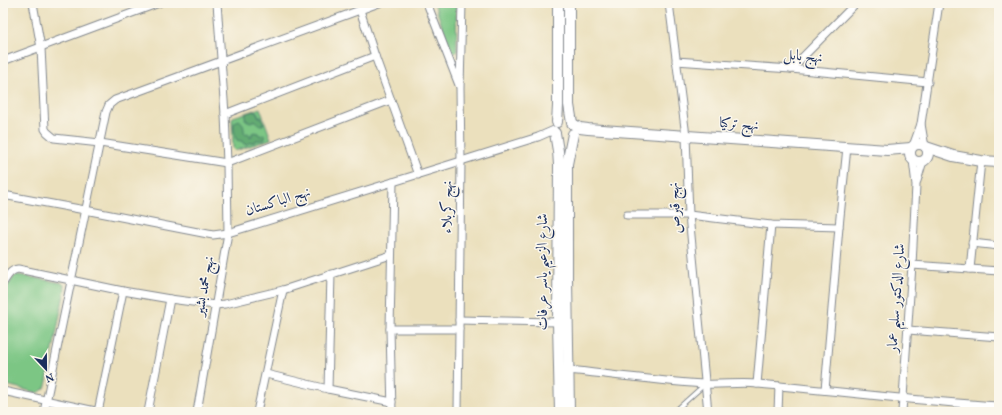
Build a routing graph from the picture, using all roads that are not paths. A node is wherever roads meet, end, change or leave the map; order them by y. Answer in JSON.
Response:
{"nodes":[{"id":1,"x":33,"y":3,"type":"edge"},
{"id":2,"x":159,"y":3,"type":"edge"},
{"id":3,"x":217,"y":3,"type":"edge"},
{"id":4,"x":379,"y":3,"type":"edge"},
{"id":5,"x":428,"y":3,"type":"edge"},
{"id":6,"x":462,"y":3,"type":"edge"},
{"id":7,"x":558,"y":3,"type":"edge"},
{"id":8,"x":569,"y":3,"type":"edge"},
{"id":9,"x":669,"y":3,"type":"edge"},
{"id":10,"x":856,"y":3,"type":"edge"},
{"id":11,"x":939,"y":3,"type":"edge"},
{"id":12,"x":360,"y":10,"type":"junction"},
{"id":13,"x":41,"y":48,"type":"junction"},
{"id":14,"x":375,"y":56,"type":"junction"},
{"id":15,"x":4,"y":60,"type":"edge"},
{"id":16,"x":222,"y":61,"type":"junction"},
{"id":17,"x":676,"y":61,"type":"junction"},
{"id":18,"x":791,"y":69,"type":"junction"},
{"id":19,"x":928,"y":82,"type":"junction"},
{"id":20,"x":460,"y":88,"type":"junction"},
{"id":21,"x":391,"y":100,"type":"junction"},
{"id":22,"x":225,"y":114,"type":"junction"},
{"id":23,"x":921,"y":124,"type":"junction"},
{"id":24,"x":555,"y":128,"type":"junction"},
{"id":25,"x":573,"y":128,"type":"junction"},
{"id":26,"x":686,"y":136,"type":"junction"},
{"id":27,"x":100,"y":143,"type":"junction"},
{"id":28,"x":847,"y":147,"type":"junction"},
{"id":29,"x":926,"y":147,"type":"junction"},
{"id":30,"x":916,"y":155,"type":"junction"},
{"id":31,"x":953,"y":156,"type":"junction"},
{"id":32,"x":461,"y":161,"type":"junction"},
{"id":33,"x":981,"y":161,"type":"junction"},
{"id":34,"x":999,"y":162,"type":"edge"},
{"id":35,"x":227,"y":163,"type":"junction"},
{"id":36,"x":418,"y":175,"type":"junction"},
{"id":37,"x":393,"y":182,"type":"junction"},
{"id":38,"x":3,"y":195,"type":"edge"},
{"id":39,"x":85,"y":210,"type":"junction"},
{"id":40,"x":627,"y":215,"type":"dead end"},
{"id":41,"x":689,"y":215,"type":"junction"},
{"id":42,"x":771,"y":225,"type":"junction"},
{"id":43,"x":839,"y":227,"type":"junction"},
{"id":44,"x":228,"y":233,"type":"junction"},
{"id":45,"x":972,"y":243,"type":"junction"},
{"id":46,"x":999,"y":246,"type":"edge"},
{"id":47,"x":391,"y":256,"type":"junction"},
{"id":48,"x":912,"y":266,"type":"junction"},
{"id":49,"x":970,"y":269,"type":"junction"},
{"id":50,"x":999,"y":271,"type":"edge"},
{"id":51,"x":331,"y":274,"type":"junction"},
{"id":52,"x":72,"y":280,"type":"junction"},
{"id":53,"x":3,"y":283,"type":"edge"},
{"id":54,"x":283,"y":290,"type":"junction"},
{"id":55,"x":123,"y":291,"type":"junction"},
{"id":56,"x":170,"y":299,"type":"junction"},
{"id":57,"x":215,"y":305,"type":"junction"},
{"id":58,"x":459,"y":320,"type":"junction"},
{"id":59,"x":558,"y":322,"type":"junction"},
{"id":60,"x":390,"y":329,"type":"junction"},
{"id":61,"x":459,"y":330,"type":"junction"},
{"id":62,"x":908,"y":330,"type":"junction"},
{"id":63,"x":999,"y":337,"type":"edge"},
{"id":64,"x":569,"y":370,"type":"junction"},
{"id":65,"x":266,"y":374,"type":"junction"},
{"id":66,"x":705,"y":384,"type":"junction"},
{"id":67,"x":757,"y":384,"type":"junction"},
{"id":68,"x":779,"y":386,"type":"junction"},
{"id":69,"x":328,"y":389,"type":"junction"},
{"id":70,"x":825,"y":390,"type":"junction"},
{"id":71,"x":3,"y":391,"type":"edge"},
{"id":72,"x":903,"y":399,"type":"junction"},
{"id":73,"x":47,"y":401,"type":"junction"},
{"id":74,"x":392,"y":402,"type":"junction"},
{"id":75,"x":999,"y":406,"type":"edge"},
{"id":76,"x":972,"y":408,"type":"edge"},
{"id":77,"x":44,"y":412,"type":"edge"},
{"id":78,"x":99,"y":412,"type":"edge"},
{"id":79,"x":148,"y":412,"type":"edge"},
{"id":80,"x":197,"y":412,"type":"edge"},
{"id":81,"x":257,"y":412,"type":"edge"},
{"id":82,"x":392,"y":412,"type":"edge"},
{"id":83,"x":458,"y":412,"type":"edge"},
{"id":84,"x":560,"y":412,"type":"edge"},
{"id":85,"x":569,"y":412,"type":"edge"},
{"id":86,"x":674,"y":412,"type":"edge"},
{"id":87,"x":708,"y":412,"type":"edge"},
{"id":88,"x":778,"y":412,"type":"edge"},
{"id":89,"x":902,"y":412,"type":"edge"}],
"edges":[{"from":1,"to":13,"type":"street"},
{"from":2,"to":13,"type":"street"},
{"from":3,"to":16,"type":"street","name":"نهج محمد بشير"},
{"from":4,"to":12,"type":"street"},
{"from":5,"to":20,"type":"street"},
{"from":6,"to":20,"type":"street","name":"نهج كربلاء"},
{"from":7,"to":24,"type":"main road","name":"شارع الزعيم ياسر عرفات"},
{"from":8,"to":25,"type":"main road","name":"شارع الزعيم ياسر عرفات"},
{"from":9,"to":17,"type":"street","name":"نهج قبرص"},
{"from":10,"to":18,"type":"street"},
{"from":11,"to":19,"type":"street"},
{"from":12,"to":14,"type":"street"},
{"from":12,"to":16,"type":"street"},
{"from":13,"to":15,"type":"street"},
{"from":13,"to":27,"type":"street"},
{"from":14,"to":21,"type":"street"},
{"from":14,"to":22,"type":"street"},
{"from":16,"to":22,"type":"street","name":"نهج محمد بشير"},
{"from":16,"to":27,"type":"street"},
{"from":17,"to":18,"type":"street","name":"نهج بابل"},
{"from":17,"to":26,"type":"street","name":"نهج قبرص"},
{"from":18,"to":19,"type":"street","name":"نهج بابل"},
{"from":19,"to":23,"type":"street"},
{"from":20,"to":32,"type":"street","name":"نهج كربلاء"},
{"from":21,"to":35,"type":"street"},
{"from":21,"to":36,"type":"street"},
{"from":22,"to":35,"type":"street","name":"نهج محمد بشير"},
{"from":23,"to":29,"type":"street"},
{"from":23,"to":30,"type":"street"},
{"from":24,"to":25,"type":"main road"},
{"from":24,"to":25,"type":"main road"},
{"from":24,"to":32,"type":"street","name":"نهج الباكستان"},
{"from":24,"to":59,"type":"main road","name":"شارع الزعيم ياسر عرفات"},
{"from":25,"to":26,"type":"main road","name":"نهج تركيا"},
{"from":25,"to":64,"type":"main road","name":"شارع الزعيم ياسر عرفات"},
{"from":26,"to":28,"type":"main road","name":"نهج تركيا"},
{"from":26,"to":41,"type":"street","name":"نهج قبرص"},
{"from":27,"to":35,"type":"street"},
{"from":27,"to":39,"type":"street"},
{"from":28,"to":30,"type":"main road","name":"نهج تركيا"},
{"from":28,"to":43,"type":"street"},
{"from":29,"to":30,"type":"main road"},
{"from":29,"to":31,"type":"main road"},
{"from":30,"to":31,"type":"main road"},
{"from":30,"to":48,"type":"street","name":"شارع الدكتور سليم عمار"},
{"from":31,"to":33,"type":"main road"},
{"from":32,"to":36,"type":"street","name":"نهج الباكستان"},
{"from":32,"to":58,"type":"street","name":"نهج كربلاء"},
{"from":33,"to":34,"type":"main road"},
{"from":33,"to":45,"type":"street"},
{"from":35,"to":44,"type":"street","name":"نهج محمد بشير"},
{"from":36,"to":37,"type":"street","name":"نهج الباكستان"},
{"from":37,"to":44,"type":"street","name":"نهج الباكستان"},
{"from":37,"to":47,"type":"street"},
{"from":38,"to":39,"type":"street","name":"نهج الباكستان"},
{"from":39,"to":44,"type":"street","name":"نهج الباكستان"},
{"from":39,"to":52,"type":"street"},
{"from":40,"to":41,"type":"street"},
{"from":41,"to":42,"type":"street"},
{"from":41,"to":66,"type":"street","name":"نهج قبرص"},
{"from":42,"to":43,"type":"street"},
{"from":42,"to":67,"type":"street"},
{"from":43,"to":70,"type":"street"},
{"from":44,"to":57,"type":"street","name":"نهج محمد بشير"},
{"from":45,"to":46,"type":"street"},
{"from":45,"to":49,"type":"street"},
{"from":47,"to":51,"type":"street"},
{"from":47,"to":60,"type":"street"},
{"from":48,"to":49,"type":"street"},
{"from":48,"to":62,"type":"street","name":"شارع الدكتور سليم عمار"},
{"from":49,"to":50,"type":"street"},
{"from":51,"to":54,"type":"street"},
{"from":51,"to":69,"type":"street"},
{"from":52,"to":53,"type":"street"},
{"from":52,"to":55,"type":"street"},
{"from":52,"to":73,"type":"street"},
{"from":54,"to":57,"type":"street"},
{"from":54,"to":65,"type":"street"},
{"from":55,"to":56,"type":"street"},
{"from":55,"to":78,"type":"street"},
{"from":56,"to":57,"type":"street"},
{"from":56,"to":79,"type":"street"},
{"from":57,"to":80,"type":"street","name":"نهج محمد بشير"},
{"from":58,"to":59,"type":"street"},
{"from":58,"to":61,"type":"street","name":"نهج كربلاء"},
{"from":59,"to":84,"type":"main road","name":"شارع الزعيم ياسر عرفات"},
{"from":60,"to":61,"type":"street"},
{"from":60,"to":74,"type":"street"},
{"from":61,"to":83,"type":"street","name":"نهج كربلاء"},
{"from":62,"to":63,"type":"street"},
{"from":62,"to":72,"type":"street","name":"شارع الدكتور سليم عمار"},
{"from":64,"to":66,"type":"street"},
{"from":64,"to":85,"type":"main road","name":"شارع الزعيم ياسر عرفات"},
{"from":65,"to":69,"type":"street"},
{"from":65,"to":81,"type":"street"},
{"from":66,"to":67,"type":"street"},
{"from":66,"to":86,"type":"lane"},
{"from":66,"to":87,"type":"street","name":"نهج قبرص"},
{"from":67,"to":68,"type":"street"},
{"from":68,"to":70,"type":"street"},
{"from":68,"to":88,"type":"street"},
{"from":69,"to":74,"type":"street"},
{"from":70,"to":72,"type":"street"},
{"from":71,"to":73,"type":"street"},
{"from":72,"to":76,"type":"street"},
{"from":72,"to":89,"type":"street","name":"شارع الدكتور سليم عمار"},
{"from":73,"to":77,"type":"street"},
{"from":73,"to":78,"type":"street"},
{"from":74,"to":82,"type":"street"},
{"from":75,"to":76,"type":"street"}]}
